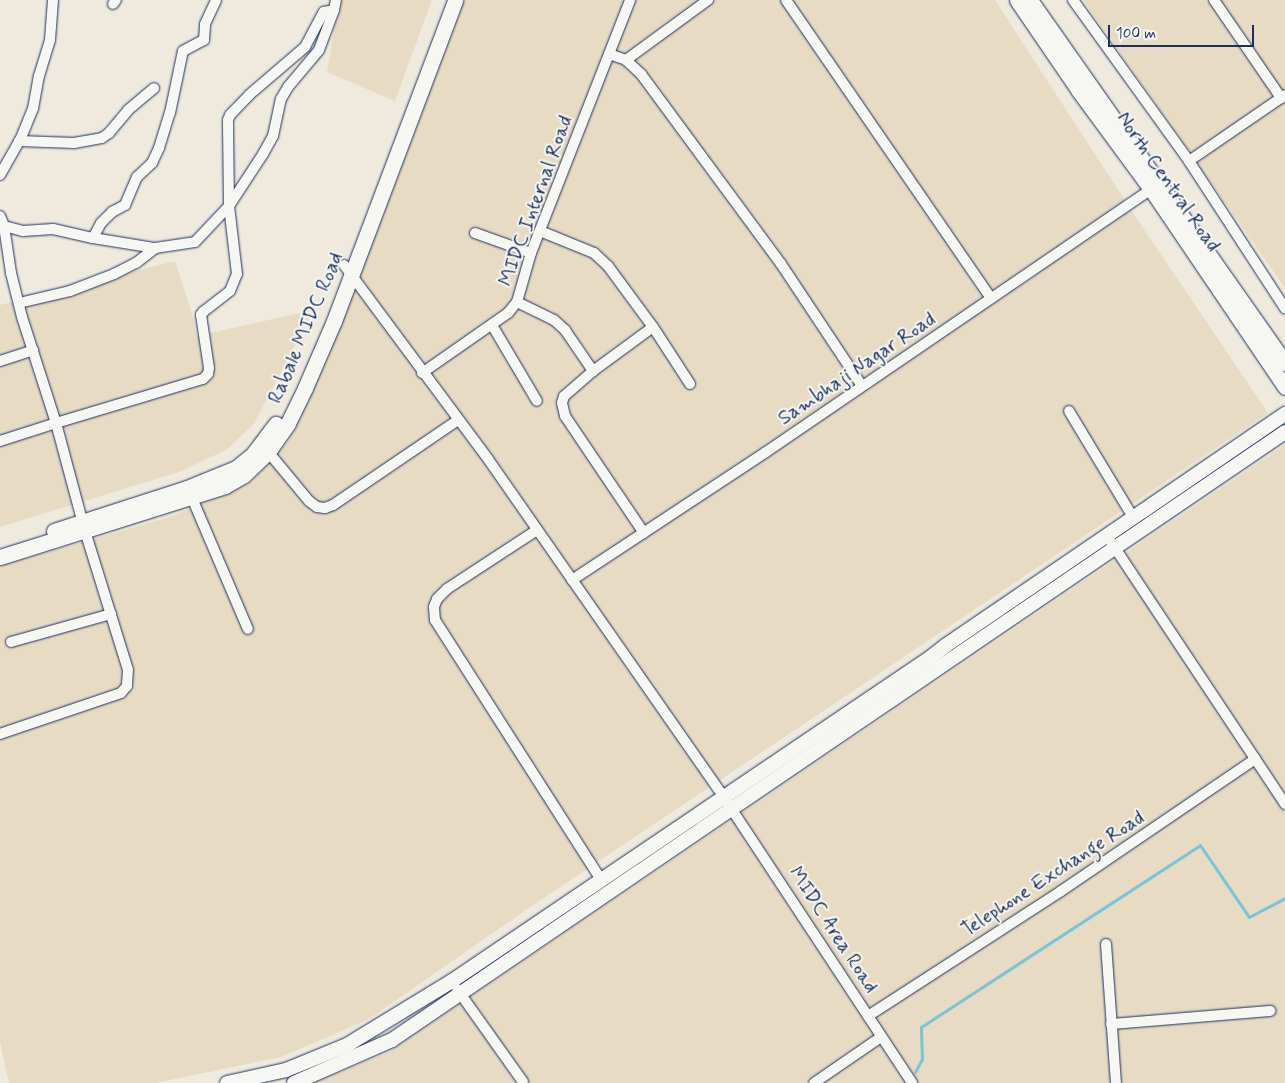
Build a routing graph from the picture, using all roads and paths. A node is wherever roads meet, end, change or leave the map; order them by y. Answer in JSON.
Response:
{"nodes":[{"id":1,"x":53,"y":0,"type":"edge"},
{"id":2,"x":216,"y":0,"type":"edge"},
{"id":3,"x":446,"y":0,"type":"edge"},
{"id":4,"x":455,"y":0,"type":"edge"},
{"id":5,"x":630,"y":0,"type":"edge"},
{"id":6,"x":708,"y":0,"type":"edge"},
{"id":7,"x":786,"y":0,"type":"edge"},
{"id":8,"x":1017,"y":0,"type":"edge"},
{"id":9,"x":1030,"y":0,"type":"edge"},
{"id":10,"x":1073,"y":0,"type":"edge"},
{"id":11,"x":1214,"y":0,"type":"edge"},
{"id":12,"x":335,"y":5,"type":"edge"},
{"id":13,"x":609,"y":54,"type":"junction"},
{"id":14,"x":626,"y":60,"type":"junction"},
{"id":15,"x":425,"y":69,"type":"junction"},
{"id":16,"x":154,"y":88,"type":"dead end"},
{"id":17,"x":1283,"y":97,"type":"edge"},
{"id":18,"x":19,"y":141,"type":"junction"},
{"id":19,"x":1188,"y":161,"type":"junction"},
{"id":20,"x":0,"y":175,"type":"edge"},
{"id":21,"x":1155,"y":186,"type":"junction"},
{"id":22,"x":229,"y":206,"type":"junction"},
{"id":23,"x":2,"y":221,"type":"edge"},
{"id":24,"x":540,"y":231,"type":"junction"},
{"id":25,"x":475,"y":233,"type":"dead end"},
{"id":26,"x":93,"y":238,"type":"junction"},
{"id":27,"x":155,"y":248,"type":"junction"},
{"id":28,"x":531,"y":253,"type":"junction"},
{"id":29,"x":347,"y":270,"type":"junction"},
{"id":30,"x":991,"y":298,"type":"junction"},
{"id":31,"x":517,"y":302,"type":"junction"},
{"id":32,"x":19,"y":303,"type":"junction"},
{"id":33,"x":1285,"y":308,"type":"edge"},
{"id":34,"x":492,"y":325,"type":"junction"},
{"id":35,"x":653,"y":327,"type":"junction"},
{"id":36,"x":33,"y":350,"type":"junction"},
{"id":37,"x":0,"y":361,"type":"edge"},
{"id":38,"x":1285,"y":363,"type":"edge"},
{"id":39,"x":593,"y":371,"type":"junction"},
{"id":40,"x":422,"y":372,"type":"junction"},
{"id":41,"x":690,"y":384,"type":"dead end"},
{"id":42,"x":862,"y":386,"type":"junction"},
{"id":43,"x":1285,"y":388,"type":"edge"},
{"id":44,"x":537,"y":401,"type":"dead end"},
{"id":45,"x":1069,"y":411,"type":"dead end"},
{"id":46,"x":1285,"y":414,"type":"edge"},
{"id":47,"x":458,"y":420,"type":"junction"},
{"id":48,"x":56,"y":423,"type":"junction"},
{"id":49,"x":1285,"y":432,"type":"edge"},
{"id":50,"x":0,"y":441,"type":"edge"},
{"id":51,"x":264,"y":448,"type":"junction"},
{"id":52,"x":190,"y":492,"type":"junction"},
{"id":53,"x":1133,"y":517,"type":"junction"},
{"id":54,"x":83,"y":526,"type":"junction"},
{"id":55,"x":537,"y":530,"type":"junction"},
{"id":56,"x":644,"y":533,"type":"junction"},
{"id":57,"x":1107,"y":535,"type":"junction"},
{"id":58,"x":0,"y":547,"type":"edge"},
{"id":59,"x":1115,"y":547,"type":"junction"},
{"id":60,"x":0,"y":557,"type":"edge"},
{"id":61,"x":572,"y":580,"type":"junction"},
{"id":62,"x":111,"y":614,"type":"junction"},
{"id":63,"x":248,"y":629,"type":"dead end"},
{"id":64,"x":11,"y":642,"type":"dead end"},
{"id":65,"x":864,"y":701,"type":"junction"},
{"id":66,"x":872,"y":714,"type":"junction"},
{"id":67,"x":834,"y":722,"type":"junction"},
{"id":68,"x":0,"y":734,"type":"edge"},
{"id":69,"x":842,"y":734,"type":"junction"},
{"id":70,"x":788,"y":752,"type":"junction"},
{"id":71,"x":1256,"y":759,"type":"junction"},
{"id":72,"x":796,"y":765,"type":"junction"},
{"id":73,"x":723,"y":796,"type":"junction"},
{"id":74,"x":1285,"y":804,"type":"edge"},
{"id":75,"x":732,"y":809,"type":"junction"},
{"id":76,"x":601,"y":880,"type":"junction"},
{"id":77,"x":1106,"y":944,"type":"dead end"},
{"id":78,"x":452,"y":981,"type":"junction"},
{"id":79,"x":461,"y":994,"type":"junction"},
{"id":80,"x":1270,"y":1011,"type":"dead end"},
{"id":81,"x":868,"y":1016,"type":"junction"},
{"id":82,"x":1111,"y":1024,"type":"junction"},
{"id":83,"x":881,"y":1036,"type":"junction"},
{"id":84,"x":347,"y":1044,"type":"junction"},
{"id":85,"x":353,"y":1058,"type":"junction"},
{"id":86,"x":523,"y":1082,"type":"edge"},
{"id":87,"x":228,"y":1083,"type":"edge"},
{"id":88,"x":294,"y":1083,"type":"edge"},
{"id":89,"x":814,"y":1083,"type":"edge"},
{"id":90,"x":912,"y":1083,"type":"edge"},
{"id":91,"x":1116,"y":1083,"type":"edge"}],
"edges":[{"from":1,"to":18,"type":"street"},
{"from":2,"to":26,"type":"street"},
{"from":3,"to":15,"type":"main road","name":"Rabale MIDC Road"},
{"from":4,"to":15,"type":"main road","name":"Rabale MIDC Road"},
{"from":5,"to":13,"type":"street","name":"MIDC Internal Road"},
{"from":6,"to":14,"type":"street"},
{"from":7,"to":30,"type":"street"},
{"from":8,"to":21,"type":"main road","name":"North Central Road"},
{"from":9,"to":21,"type":"main road","name":"North Central Road"},
{"from":10,"to":19,"type":"street"},
{"from":11,"to":17,"type":"street"},
{"from":12,"to":22,"type":"street"},
{"from":12,"to":22,"type":"street"},
{"from":13,"to":14,"type":"street"},
{"from":13,"to":24,"type":"street","name":"MIDC Internal Road"},
{"from":14,"to":42,"type":"street"},
{"from":15,"to":29,"type":"main road","name":"Rabale MIDC Road"},
{"from":16,"to":18,"type":"street"},
{"from":17,"to":19,"type":"street"},
{"from":18,"to":20,"type":"street"},
{"from":19,"to":33,"type":"street"},
{"from":21,"to":30,"type":"street","name":"Sambhaji Nagar Road"},
{"from":21,"to":38,"type":"main road","name":"North Central Road"},
{"from":21,"to":43,"type":"main road","name":"North Central Road"},
{"from":22,"to":27,"type":"street"},
{"from":22,"to":48,"type":"street"},
{"from":23,"to":26,"type":"street"},
{"from":23,"to":32,"type":"street"},
{"from":24,"to":28,"type":"street","name":"MIDC Internal Road"},
{"from":24,"to":35,"type":"street"},
{"from":25,"to":28,"type":"street"},
{"from":26,"to":27,"type":"street"},
{"from":27,"to":32,"type":"street"},
{"from":28,"to":31,"type":"street","name":"MIDC Internal Road"},
{"from":29,"to":40,"type":"street","name":"MIDC Area Road"},
{"from":29,"to":51,"type":"main road","name":"Rabale MIDC Road"},
{"from":30,"to":42,"type":"street","name":"Sambhaji Nagar Road"},
{"from":31,"to":34,"type":"street","name":"MIDC Internal Road"},
{"from":31,"to":39,"type":"street"},
{"from":32,"to":36,"type":"street"},
{"from":34,"to":40,"type":"street","name":"MIDC Internal Road"},
{"from":34,"to":44,"type":"street"},
{"from":35,"to":39,"type":"street"},
{"from":35,"to":41,"type":"street"},
{"from":36,"to":37,"type":"street"},
{"from":36,"to":48,"type":"street"},
{"from":39,"to":56,"type":"street"},
{"from":40,"to":47,"type":"street","name":"MIDC Area Road"},
{"from":42,"to":56,"type":"street","name":"Sambhaji Nagar Road"},
{"from":45,"to":53,"type":"street"},
{"from":46,"to":53,"type":"street"},
{"from":47,"to":51,"type":"street"},
{"from":47,"to":55,"type":"street","name":"MIDC Area Road"},
{"from":48,"to":50,"type":"street"},
{"from":48,"to":54,"type":"street"},
{"from":49,"to":59,"type":"street"},
{"from":51,"to":52,"type":"main road","name":"Rabale MIDC Road"},
{"from":52,"to":54,"type":"main road","name":"Rabale MIDC Road"},
{"from":52,"to":63,"type":"street"},
{"from":53,"to":57,"type":"street"},
{"from":54,"to":58,"type":"main road","name":"Rabale MIDC Road"},
{"from":54,"to":60,"type":"main road","name":"Rabale MIDC Road"},
{"from":54,"to":62,"type":"street"},
{"from":55,"to":61,"type":"street","name":"MIDC Area Road"},
{"from":55,"to":76,"type":"street"},
{"from":56,"to":61,"type":"street","name":"Sambhaji Nagar Road"},
{"from":57,"to":59,"type":"street"},
{"from":57,"to":65,"type":"street"},
{"from":59,"to":66,"type":"street"},
{"from":59,"to":71,"type":"street"},
{"from":61,"to":73,"type":"street","name":"MIDC Area Road"},
{"from":62,"to":64,"type":"street"},
{"from":62,"to":68,"type":"street"},
{"from":65,"to":66,"type":"street"},
{"from":65,"to":67,"type":"street"},
{"from":66,"to":69,"type":"street"},
{"from":67,"to":69,"type":"street"},
{"from":67,"to":70,"type":"street"},
{"from":69,"to":72,"type":"street"},
{"from":70,"to":72,"type":"street"},
{"from":70,"to":73,"type":"street"},
{"from":71,"to":74,"type":"street"},
{"from":71,"to":81,"type":"street","name":"Telephone Exchange Road"},
{"from":72,"to":75,"type":"street"},
{"from":73,"to":75,"type":"street","name":"MIDC Area Road"},
{"from":73,"to":76,"type":"street"},
{"from":75,"to":79,"type":"street"},
{"from":75,"to":81,"type":"street","name":"MIDC Area Road"},
{"from":76,"to":78,"type":"street"},
{"from":77,"to":82,"type":"street"},
{"from":78,"to":79,"type":"street"},
{"from":78,"to":84,"type":"street"},
{"from":79,"to":85,"type":"street"},
{"from":79,"to":86,"type":"street"},
{"from":80,"to":82,"type":"street"},
{"from":81,"to":83,"type":"street","name":"MIDC Area Road"},
{"from":82,"to":91,"type":"street"},
{"from":83,"to":89,"type":"street"},
{"from":83,"to":90,"type":"street","name":"MIDC Area Road"},
{"from":84,"to":85,"type":"street"},
{"from":84,"to":87,"type":"street"},
{"from":85,"to":88,"type":"street"}]}
